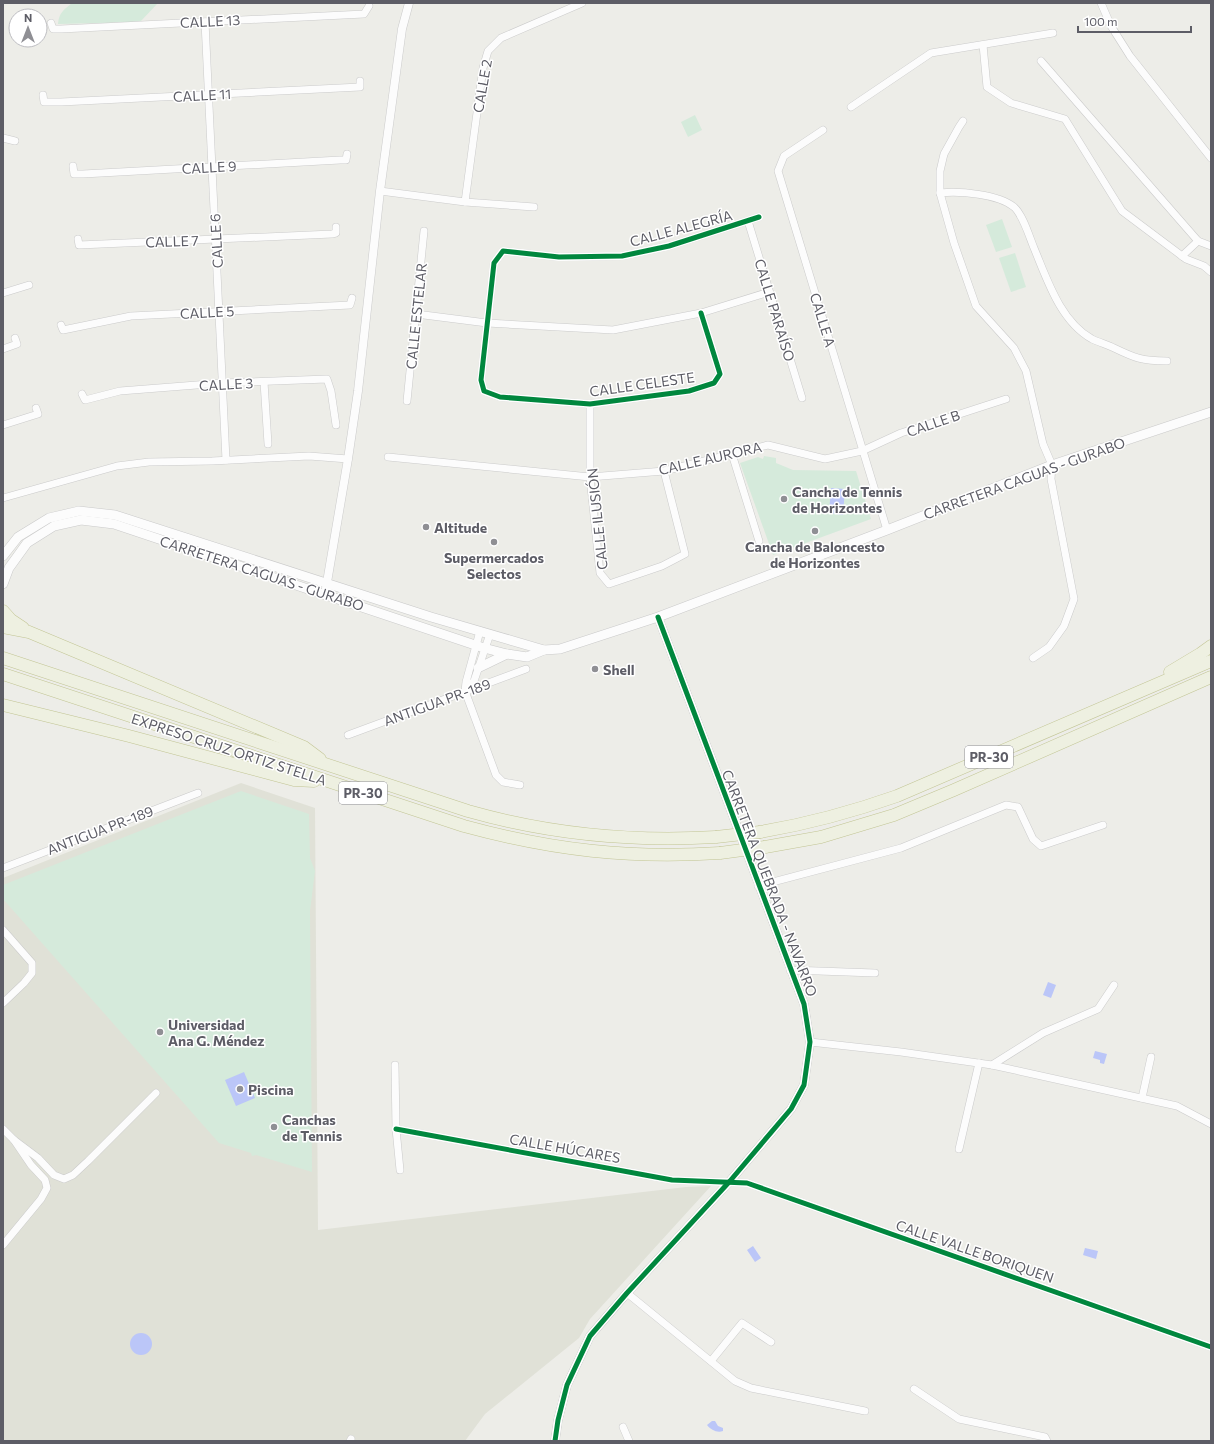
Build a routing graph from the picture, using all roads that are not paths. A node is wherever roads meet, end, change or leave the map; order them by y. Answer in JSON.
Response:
{"nodes":[{"id":1,"x":409,"y":3,"type":"edge"},
{"id":2,"x":582,"y":3,"type":"edge"},
{"id":3,"x":1101,"y":3,"type":"edge"},
{"id":4,"x":369,"y":6,"type":"dead end"},
{"id":5,"x":205,"y":22,"type":"junction"},
{"id":6,"x":51,"y":23,"type":"dead end"},
{"id":7,"x":1053,"y":33,"type":"dead end"},
{"id":8,"x":983,"y":45,"type":"junction"},
{"id":9,"x":1041,"y":61,"type":"dead end"},
{"id":10,"x":360,"y":81,"type":"dead end"},
{"id":11,"x":209,"y":94,"type":"junction"},
{"id":12,"x":43,"y":95,"type":"dead end"},
{"id":13,"x":851,"y":107,"type":"dead end"},
{"id":14,"x":963,"y":121,"type":"dead end"},
{"id":15,"x":823,"y":130,"type":"dead end"},
{"id":16,"x":3,"y":138,"type":"edge"},
{"id":17,"x":15,"y":141,"type":"dead end"},
{"id":18,"x":347,"y":154,"type":"dead end"},
{"id":19,"x":1211,"y":158,"type":"edge"},
{"id":20,"x":73,"y":166,"type":"dead end"},
{"id":21,"x":212,"y":166,"type":"junction"},
{"id":22,"x":380,"y":191,"type":"junction"},
{"id":23,"x":940,"y":193,"type":"junction"},
{"id":24,"x":466,"y":202,"type":"junction"},
{"id":25,"x":534,"y":207,"type":"dead end"},
{"id":26,"x":759,"y":217,"type":"dead end"},
{"id":27,"x":748,"y":221,"type":"junction"},
{"id":28,"x":336,"y":227,"type":"dead end"},
{"id":29,"x":424,"y":231,"type":"dead end"},
{"id":30,"x":78,"y":239,"type":"dead end"},
{"id":31,"x":216,"y":239,"type":"junction"},
{"id":32,"x":1198,"y":241,"type":"junction"},
{"id":33,"x":1211,"y":246,"type":"edge"},
{"id":34,"x":1182,"y":256,"type":"junction"},
{"id":35,"x":1211,"y":272,"type":"edge"},
{"id":36,"x":29,"y":285,"type":"dead end"},
{"id":37,"x":769,"y":292,"type":"junction"},
{"id":38,"x":3,"y":293,"type":"edge"},
{"id":39,"x":352,"y":298,"type":"dead end"},
{"id":40,"x":219,"y":312,"type":"junction"},
{"id":41,"x":701,"y":313,"type":"junction"},
{"id":42,"x":416,"y":314,"type":"junction"},
{"id":43,"x":487,"y":323,"type":"junction"},
{"id":44,"x":61,"y":326,"type":"dead end"},
{"id":45,"x":15,"y":338,"type":"dead end"},
{"id":46,"x":3,"y":350,"type":"edge"},
{"id":47,"x":1167,"y":361,"type":"dead end"},
{"id":48,"x":264,"y":382,"type":"junction"},
{"id":49,"x":482,"y":382,"type":"joint"},
{"id":50,"x":222,"y":384,"type":"junction"},
{"id":51,"x":82,"y":394,"type":"dead end"},
{"id":52,"x":802,"y":398,"type":"dead end"},
{"id":53,"x":1006,"y":398,"type":"dead end"},
{"id":54,"x":407,"y":401,"type":"dead end"},
{"id":55,"x":590,"y":404,"type":"junction"},
{"id":56,"x":36,"y":408,"type":"dead end"},
{"id":57,"x":1211,"y":412,"type":"edge"},
{"id":58,"x":3,"y":425,"type":"edge"},
{"id":59,"x":336,"y":425,"type":"dead end"},
{"id":60,"x":268,"y":444,"type":"dead end"},
{"id":61,"x":862,"y":451,"type":"junction"},
{"id":62,"x":732,"y":454,"type":"junction"},
{"id":63,"x":388,"y":457,"type":"dead end"},
{"id":64,"x":348,"y":459,"type":"junction"},
{"id":65,"x":226,"y":460,"type":"junction"},
{"id":66,"x":1052,"y":465,"type":"junction"},
{"id":67,"x":664,"y":471,"type":"junction"},
{"id":68,"x":590,"y":477,"type":"junction"},
{"id":69,"x":3,"y":498,"type":"edge"},
{"id":70,"x":887,"y":530,"type":"junction"},
{"id":71,"x":760,"y":541,"type":"dead end"},
{"id":72,"x":3,"y":556,"type":"edge"},
{"id":73,"x":327,"y":582,"type":"junction"},
{"id":74,"x":3,"y":584,"type":"edge"},
{"id":75,"x":325,"y":594,"type":"junction"},
{"id":76,"x":3,"y":611,"type":"edge"},
{"id":77,"x":658,"y":617,"type":"junction"},
{"id":78,"x":3,"y":627,"type":"edge"},
{"id":79,"x":480,"y":631,"type":"junction"},
{"id":80,"x":29,"y":632,"type":"junction"},
{"id":81,"x":490,"y":634,"type":"junction"},
{"id":82,"x":480,"y":646,"type":"junction"},
{"id":83,"x":1211,"y":646,"type":"edge"},
{"id":84,"x":544,"y":650,"type":"junction"},
{"id":85,"x":507,"y":654,"type":"junction"},
{"id":86,"x":3,"y":658,"type":"edge"},
{"id":87,"x":1033,"y":658,"type":"dead end"},
{"id":88,"x":1211,"y":661,"type":"edge"},
{"id":89,"x":478,"y":668,"type":"junction"},
{"id":90,"x":526,"y":669,"type":"dead end"},
{"id":91,"x":3,"y":674,"type":"edge"},
{"id":92,"x":1211,"y":677,"type":"edge"},
{"id":93,"x":465,"y":691,"type":"junction"},
{"id":94,"x":3,"y":705,"type":"edge"},
{"id":95,"x":1110,"y":706,"type":"junction"},
{"id":96,"x":348,"y":735,"type":"dead end"},
{"id":97,"x":328,"y":764,"type":"junction"},
{"id":98,"x":326,"y":781,"type":"junction"},
{"id":99,"x":520,"y":785,"type":"dead end"},
{"id":100,"x":198,"y":792,"type":"dead end"},
{"id":101,"x":1103,"y":825,"type":"dead end"},
{"id":102,"x":3,"y":868,"type":"edge"},
{"id":103,"x":758,"y":886,"type":"junction"},
{"id":104,"x":3,"y":930,"type":"edge"},
{"id":105,"x":790,"y":970,"type":"junction"},
{"id":106,"x":875,"y":973,"type":"dead end"},
{"id":107,"x":1114,"y":985,"type":"dead end"},
{"id":108,"x":3,"y":1003,"type":"edge"},
{"id":109,"x":810,"y":1042,"type":"junction"},
{"id":110,"x":1151,"y":1057,"type":"dead end"},
{"id":111,"x":979,"y":1063,"type":"junction"},
{"id":112,"x":395,"y":1065,"type":"dead end"},
{"id":113,"x":992,"y":1065,"type":"junction"},
{"id":114,"x":156,"y":1093,"type":"dead end"},
{"id":115,"x":1142,"y":1098,"type":"junction"},
{"id":116,"x":1210,"y":1122,"type":"edge"},
{"id":117,"x":3,"y":1128,"type":"edge"},
{"id":118,"x":396,"y":1129,"type":"junction"},
{"id":119,"x":14,"y":1140,"type":"junction"},
{"id":120,"x":959,"y":1149,"type":"dead end"},
{"id":121,"x":400,"y":1170,"type":"dead end"},
{"id":122,"x":730,"y":1181,"type":"junction"},
{"id":123,"x":3,"y":1245,"type":"edge"},
{"id":124,"x":627,"y":1293,"type":"junction"},
{"id":125,"x":771,"y":1342,"type":"dead end"},
{"id":126,"x":1211,"y":1347,"type":"edge"},
{"id":127,"x":711,"y":1361,"type":"junction"},
{"id":128,"x":914,"y":1389,"type":"dead end"},
{"id":129,"x":865,"y":1411,"type":"dead end"},
{"id":130,"x":623,"y":1427,"type":"dead end"},
{"id":131,"x":555,"y":1441,"type":"edge"},
{"id":132,"x":629,"y":1441,"type":"edge"},
{"id":133,"x":1047,"y":1441,"type":"edge"}],
"edges":[{"from":1,"to":22,"type":"street"},
{"from":2,"to":24,"type":"street","name":"CALLE 2"},
{"from":3,"to":19,"type":"street"},
{"from":4,"to":5,"type":"street","name":"CALLE 13"},
{"from":5,"to":6,"type":"street","name":"CALLE 13"},
{"from":5,"to":11,"type":"street","name":"CALLE 6"},
{"from":7,"to":8,"type":"street"},
{"from":8,"to":13,"type":"street"},
{"from":8,"to":34,"type":"street"},
{"from":9,"to":32,"type":"street"},
{"from":10,"to":11,"type":"street","name":"CALLE 11"},
{"from":11,"to":12,"type":"street","name":"CALLE 11"},
{"from":11,"to":21,"type":"street","name":"CALLE 6"},
{"from":14,"to":23,"type":"street"},
{"from":15,"to":61,"type":"street","name":"CALLE A"},
{"from":16,"to":17,"type":"street"},
{"from":18,"to":21,"type":"street","name":"CALLE 9"},
{"from":20,"to":21,"type":"street","name":"CALLE 9"},
{"from":21,"to":31,"type":"street","name":"CALLE 6"},
{"from":22,"to":24,"type":"street"},
{"from":22,"to":64,"type":"street"},
{"from":23,"to":47,"type":"street"},
{"from":23,"to":66,"type":"street"},
{"from":24,"to":25,"type":"street"},
{"from":26,"to":27,"type":"street","name":"CALLE ALEGRÍA"},
{"from":27,"to":37,"type":"street","name":"CALLE PARAÍSO"},
{"from":27,"to":43,"type":"street","name":"CALLE ALEGRÍA"},
{"from":28,"to":31,"type":"street","name":"CALLE 7"},
{"from":29,"to":42,"type":"street","name":"CALLE ESTELAR"},
{"from":30,"to":31,"type":"street","name":"CALLE 7"},
{"from":31,"to":40,"type":"street","name":"CALLE 6"},
{"from":32,"to":33,"type":"street"},
{"from":32,"to":34,"type":"street"},
{"from":34,"to":35,"type":"street"},
{"from":36,"to":38,"type":"street"},
{"from":37,"to":41,"type":"street"},
{"from":37,"to":52,"type":"street","name":"CALLE PARAÍSO"},
{"from":39,"to":40,"type":"street","name":"CALLE 5"},
{"from":40,"to":44,"type":"street","name":"CALLE 5"},
{"from":40,"to":50,"type":"street","name":"CALLE 6"},
{"from":41,"to":43,"type":"street"},
{"from":41,"to":55,"type":"street","name":"CALLE CELESTE"},
{"from":42,"to":43,"type":"street"},
{"from":42,"to":54,"type":"street","name":"CALLE ESTELAR"},
{"from":43,"to":49,"type":"street","name":"CALLE ALEGRÍA"},
{"from":45,"to":46,"type":"street"},
{"from":48,"to":50,"type":"street","name":"CALLE 3"},
{"from":48,"to":59,"type":"street","name":"CALLE 3"},
{"from":48,"to":60,"type":"street"},
{"from":49,"to":55,"type":"street","name":"CALLE CELESTE"},
{"from":50,"to":51,"type":"street","name":"CALLE 3"},
{"from":50,"to":65,"type":"street","name":"CALLE 6"},
{"from":53,"to":61,"type":"street","name":"CALLE B"},
{"from":55,"to":68,"type":"street","name":"CALLE ILUSIÓN"},
{"from":56,"to":58,"type":"street"},
{"from":57,"to":66,"type":"main road","name":"CARRETERA CAGUAS - GURABO"},
{"from":61,"to":62,"type":"street","name":"CALLE AURORA"},
{"from":61,"to":70,"type":"street","name":"CALLE A"},
{"from":62,"to":67,"type":"street","name":"CALLE AURORA"},
{"from":62,"to":71,"type":"street"},
{"from":63,"to":68,"type":"street","name":"CALLE AURORA"},
{"from":64,"to":65,"type":"street"},
{"from":64,"to":73,"type":"street"},
{"from":65,"to":69,"type":"street"},
{"from":66,"to":70,"type":"main road","name":"CARRETERA CAGUAS - GURABO"},
{"from":66,"to":87,"type":"street"},
{"from":67,"to":68,"type":"street","name":"CALLE AURORA"},
{"from":67,"to":68,"type":"street","name":"CALLE ILUSIÓN"},
{"from":70,"to":77,"type":"main road","name":"CARRETERA CAGUAS - GURABO"},
{"from":72,"to":73,"type":"main road","name":"CARRETERA CAGUAS - GURABO"},
{"from":73,"to":75,"type":"street"},
{"from":73,"to":79,"type":"main road","name":"CARRETERA CAGUAS - GURABO"},
{"from":74,"to":75,"type":"main road","name":"CARRETERA CAGUAS - GURABO"},
{"from":75,"to":82,"type":"main road","name":"CARRETERA CAGUAS - GURABO"},
{"from":76,"to":80,"type":"highway"},
{"from":77,"to":84,"type":"main road","name":"CARRETERA CAGUAS - GURABO"},
{"from":77,"to":103,"type":"street","name":"CARRETERA QUEBRADA - NAVARRO"},
{"from":78,"to":80,"type":"highway"},
{"from":79,"to":81,"type":"main road","name":"CARRETERA CAGUAS - GURABO"},
{"from":79,"to":82,"type":"street"},
{"from":80,"to":97,"type":"highway"},
{"from":81,"to":82,"type":"street"},
{"from":81,"to":84,"type":"main road","name":"CARRETERA CAGUAS - GURABO"},
{"from":82,"to":85,"type":"main road","name":"CARRETERA CAGUAS - GURABO"},
{"from":82,"to":89,"type":"street"},
{"from":82,"to":93,"type":"street"},
{"from":83,"to":95,"type":"highway"},
{"from":84,"to":85,"type":"main road","name":"CARRETERA CAGUAS - GURABO"},
{"from":85,"to":89,"type":"main road"},
{"from":86,"to":97,"type":"highway","name":"EXPRESO CRUZ ORTIZ STELLA","number":"PR-30"},
{"from":88,"to":95,"type":"highway","name":"EXPRESO CRUZ ORTIZ STELLA","number":"PR-30"},
{"from":89,"to":93,"type":"street"},
{"from":90,"to":93,"type":"street","name":"ANTIGUA PR-189"},
{"from":91,"to":98,"type":"highway","name":"EXPRESO CRUZ ORTIZ STELLA","number":"PR-30"},
{"from":92,"to":98,"type":"highway","name":"EXPRESO CRUZ ORTIZ STELLA","number":"PR-30","bridge":true},
{"from":93,"to":96,"type":"street","name":"ANTIGUA PR-189"},
{"from":93,"to":99,"type":"street"},
{"from":94,"to":98,"type":"highway"},
{"from":95,"to":97,"type":"highway","name":"EXPRESO CRUZ ORTIZ STELLA","number":"PR-30","bridge":true},
{"from":100,"to":102,"type":"street","name":"ANTIGUA PR-189"},
{"from":101,"to":103,"type":"street"},
{"from":103,"to":105,"type":"street","name":"CARRETERA QUEBRADA - NAVARRO"},
{"from":104,"to":108,"type":"street"},
{"from":105,"to":106,"type":"street"},
{"from":105,"to":109,"type":"street","name":"CARRETERA QUEBRADA - NAVARRO"},
{"from":107,"to":113,"type":"street"},
{"from":109,"to":111,"type":"street"},
{"from":109,"to":122,"type":"street","name":"CARRETERA QUEBRADA - NAVARRO"},
{"from":110,"to":115,"type":"street"},
{"from":111,"to":113,"type":"street"},
{"from":111,"to":120,"type":"street"},
{"from":112,"to":118,"type":"street"},
{"from":113,"to":115,"type":"street"},
{"from":114,"to":119,"type":"street"},
{"from":115,"to":116,"type":"street"},
{"from":117,"to":119,"type":"street"},
{"from":118,"to":121,"type":"street"},
{"from":118,"to":122,"type":"street","name":"CALLE HÚCARES"},
{"from":119,"to":123,"type":"street"},
{"from":122,"to":124,"type":"street","name":"CARRETERA QUEBRADA - NAVARRO"},
{"from":122,"to":126,"type":"street","name":"CALLE VALLE BORIQUEN"},
{"from":124,"to":127,"type":"street"},
{"from":124,"to":131,"type":"street","name":"CARRETERA QUEBRADA - NAVARRO"},
{"from":125,"to":127,"type":"street"},
{"from":127,"to":129,"type":"street"},
{"from":128,"to":133,"type":"street"},
{"from":130,"to":132,"type":"street"}]}
